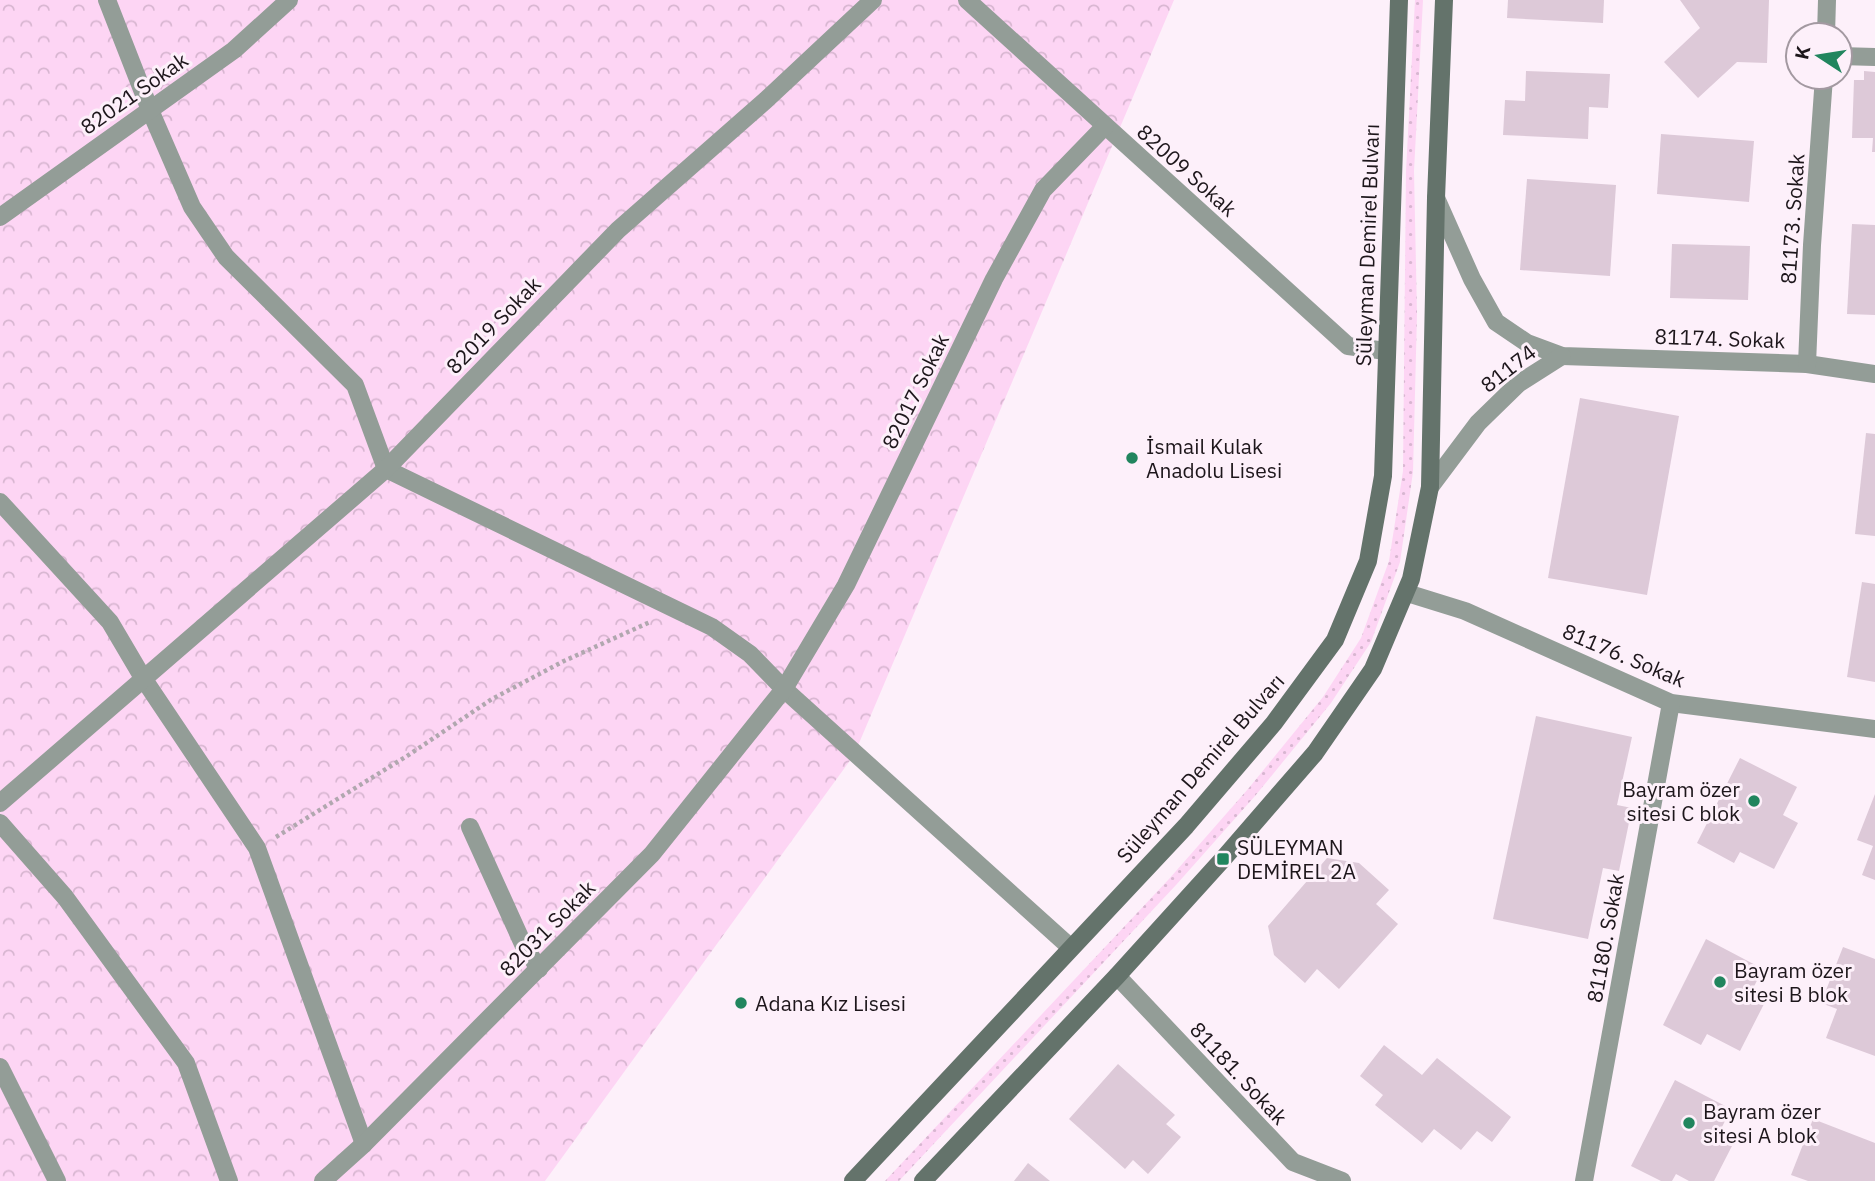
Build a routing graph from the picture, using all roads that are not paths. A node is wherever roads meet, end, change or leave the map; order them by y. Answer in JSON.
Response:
{"nodes":[{"id":1,"x":107,"y":0,"type":"edge"},
{"id":2,"x":289,"y":0,"type":"edge"},
{"id":3,"x":873,"y":0,"type":"edge"},
{"id":4,"x":967,"y":0,"type":"edge"},
{"id":5,"x":1399,"y":0,"type":"edge"},
{"id":6,"x":1444,"y":0,"type":"edge"},
{"id":7,"x":1827,"y":0,"type":"edge"},
{"id":8,"x":1826,"y":21,"type":"edge"},
{"id":9,"x":1854,"y":56,"type":"edge"},
{"id":10,"x":1875,"y":57,"type":"edge"},
{"id":11,"x":1823,"y":91,"type":"edge"},
{"id":12,"x":150,"y":110,"type":"junction"},
{"id":13,"x":1105,"y":126,"type":"junction"},
{"id":14,"x":1436,"y":198,"type":"junction"},
{"id":15,"x":0,"y":217,"type":"edge"},
{"id":16,"x":1386,"y":351,"type":"junction"},
{"id":17,"x":1562,"y":356,"type":"junction"},
{"id":18,"x":1807,"y":364,"type":"junction"},
{"id":19,"x":1875,"y":374,"type":"edge"},
{"id":20,"x":386,"y":469,"type":"junction"},
{"id":21,"x":1430,"y":487,"type":"junction"},
{"id":22,"x":4,"y":515,"type":"edge"},
{"id":23,"x":1406,"y":593,"type":"junction"},
{"id":24,"x":143,"y":678,"type":"junction"},
{"id":25,"x":784,"y":689,"type":"junction"},
{"id":26,"x":1671,"y":703,"type":"junction"},
{"id":27,"x":1875,"y":729,"type":"edge"},
{"id":28,"x":0,"y":803,"type":"edge"},
{"id":29,"x":0,"y":823,"type":"edge"},
{"id":30,"x":470,"y":827,"type":"dead end"},
{"id":31,"x":1070,"y":947,"type":"junction"},
{"id":32,"x":539,"y":969,"type":"junction"},
{"id":33,"x":1117,"y":976,"type":"junction"},
{"id":34,"x":0,"y":1067,"type":"edge"},
{"id":35,"x":364,"y":1144,"type":"junction"},
{"id":36,"x":57,"y":1181,"type":"edge"},
{"id":37,"x":229,"y":1181,"type":"edge"},
{"id":38,"x":323,"y":1181,"type":"edge"},
{"id":39,"x":853,"y":1181,"type":"edge"},
{"id":40,"x":923,"y":1181,"type":"edge"},
{"id":41,"x":1342,"y":1181,"type":"edge"},
{"id":42,"x":1584,"y":1181,"type":"edge"}],
"edges":[{"from":1,"to":12,"type":"street"},
{"from":2,"to":12,"type":"street","name":"82021 Sokak"},
{"from":3,"to":20,"type":"street","name":"82019 Sokak"},
{"from":4,"to":13,"type":"street","name":"82009 Sokak"},
{"from":5,"to":16,"type":"main road","name":"Süleyman Demirel Bulvarı"},
{"from":6,"to":14,"type":"main road"},
{"from":7,"to":8,"type":"street"},
{"from":9,"to":10,"type":"street"},
{"from":11,"to":18,"type":"street","name":"81173. Sokak"},
{"from":12,"to":15,"type":"street","name":"82021 Sokak"},
{"from":12,"to":20,"type":"street"},
{"from":13,"to":16,"type":"street","name":"82009 Sokak"},
{"from":13,"to":25,"type":"street","name":"82017 Sokak"},
{"from":14,"to":17,"type":"street","name":"81174"},
{"from":14,"to":21,"type":"main road"},
{"from":16,"to":31,"type":"main road","name":"Süleyman Demirel Bulvarı"},
{"from":17,"to":18,"type":"street","name":"81174. Sokak"},
{"from":17,"to":21,"type":"street","name":"81174"},
{"from":18,"to":19,"type":"street","name":"81174. Sokak"},
{"from":20,"to":24,"type":"street","name":"82019 Sokak"},
{"from":20,"to":25,"type":"street"},
{"from":21,"to":23,"type":"main road"},
{"from":22,"to":24,"type":"street"},
{"from":23,"to":26,"type":"street","name":"81176. Sokak"},
{"from":23,"to":33,"type":"main road"},
{"from":24,"to":28,"type":"street","name":"82019 Sokak"},
{"from":24,"to":35,"type":"street"},
{"from":25,"to":31,"type":"street"},
{"from":25,"to":32,"type":"street","name":"82031 Sokak"},
{"from":26,"to":27,"type":"street","name":"81176. Sokak"},
{"from":26,"to":42,"type":"street","name":"81180. Sokak"},
{"from":29,"to":37,"type":"street"},
{"from":30,"to":32,"type":"street"},
{"from":31,"to":39,"type":"main road","name":"Süleyman Demirel Bulvarı"},
{"from":32,"to":35,"type":"street","name":"82031 Sokak"},
{"from":33,"to":40,"type":"main road"},
{"from":33,"to":41,"type":"street","name":"81181. Sokak"},
{"from":34,"to":36,"type":"street"},
{"from":35,"to":38,"type":"street","name":"82031 Sokak"}]}
